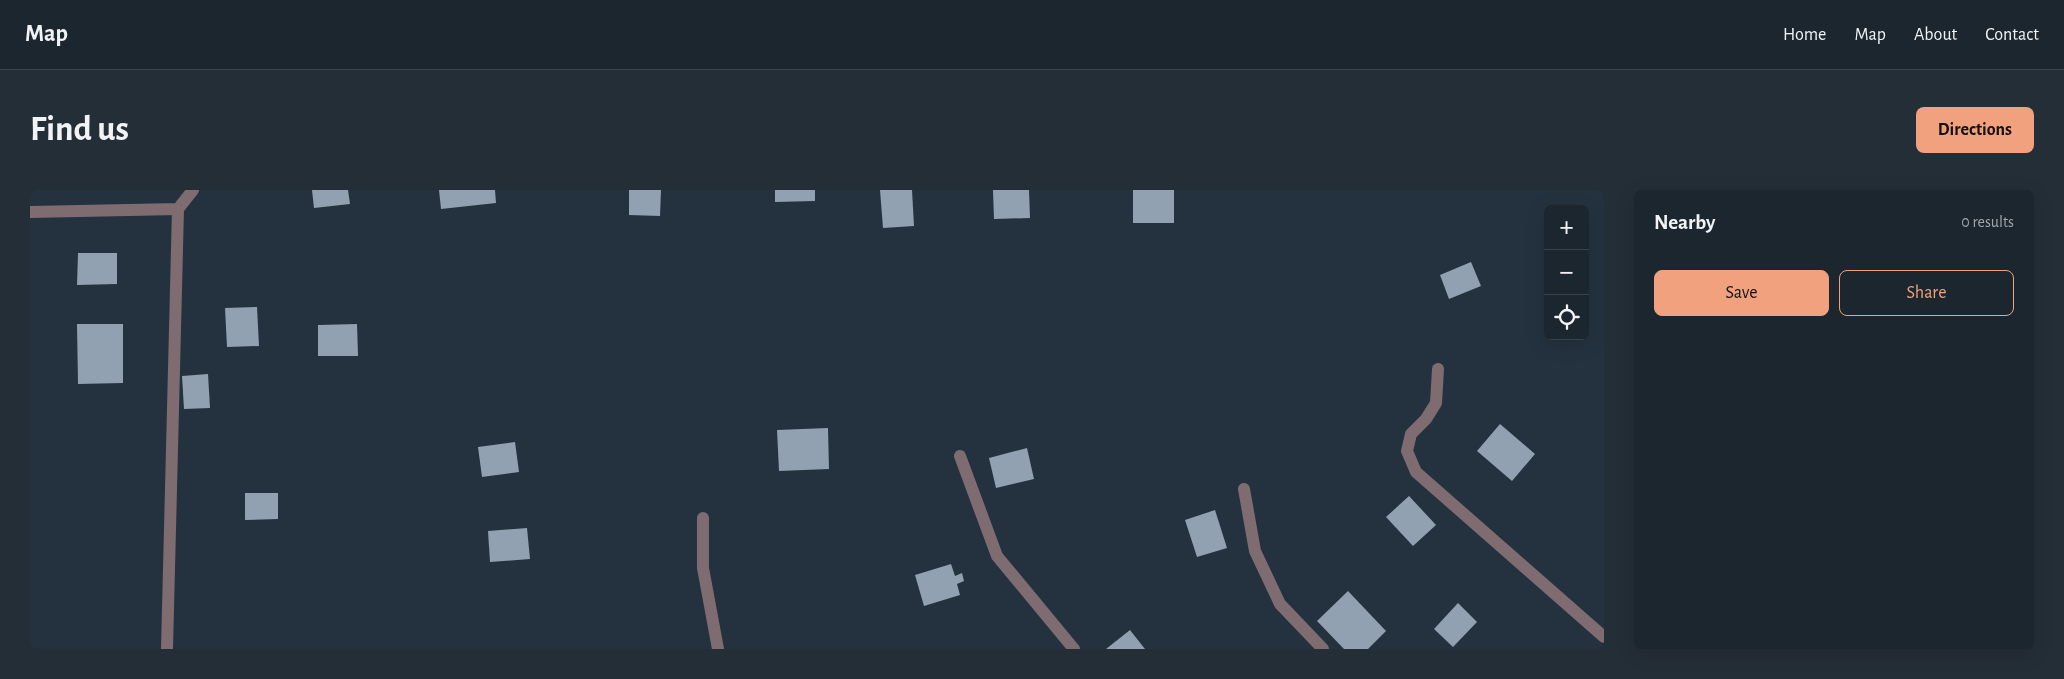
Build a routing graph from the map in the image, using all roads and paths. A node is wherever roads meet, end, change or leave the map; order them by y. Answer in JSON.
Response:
{"nodes":[{"id":1,"x":192,"y":190,"type":"edge"},
{"id":2,"x":178,"y":209,"type":"junction"},
{"id":3,"x":30,"y":212,"type":"edge"},
{"id":4,"x":1438,"y":369,"type":"dead end"},
{"id":5,"x":960,"y":456,"type":"dead end"},
{"id":6,"x":1244,"y":489,"type":"dead end"},
{"id":7,"x":702,"y":518,"type":"dead end"},
{"id":8,"x":1604,"y":637,"type":"edge"},
{"id":9,"x":167,"y":649,"type":"edge"},
{"id":10,"x":718,"y":649,"type":"edge"},
{"id":11,"x":1074,"y":649,"type":"edge"},
{"id":12,"x":1324,"y":649,"type":"edge"}],
"edges":[{"from":1,"to":2,"type":"street"},
{"from":2,"to":3,"type":"street"},
{"from":2,"to":9,"type":"street"},
{"from":4,"to":8,"type":"street"},
{"from":5,"to":11,"type":"street"},
{"from":6,"to":12,"type":"street"},
{"from":7,"to":10,"type":"street"}]}
